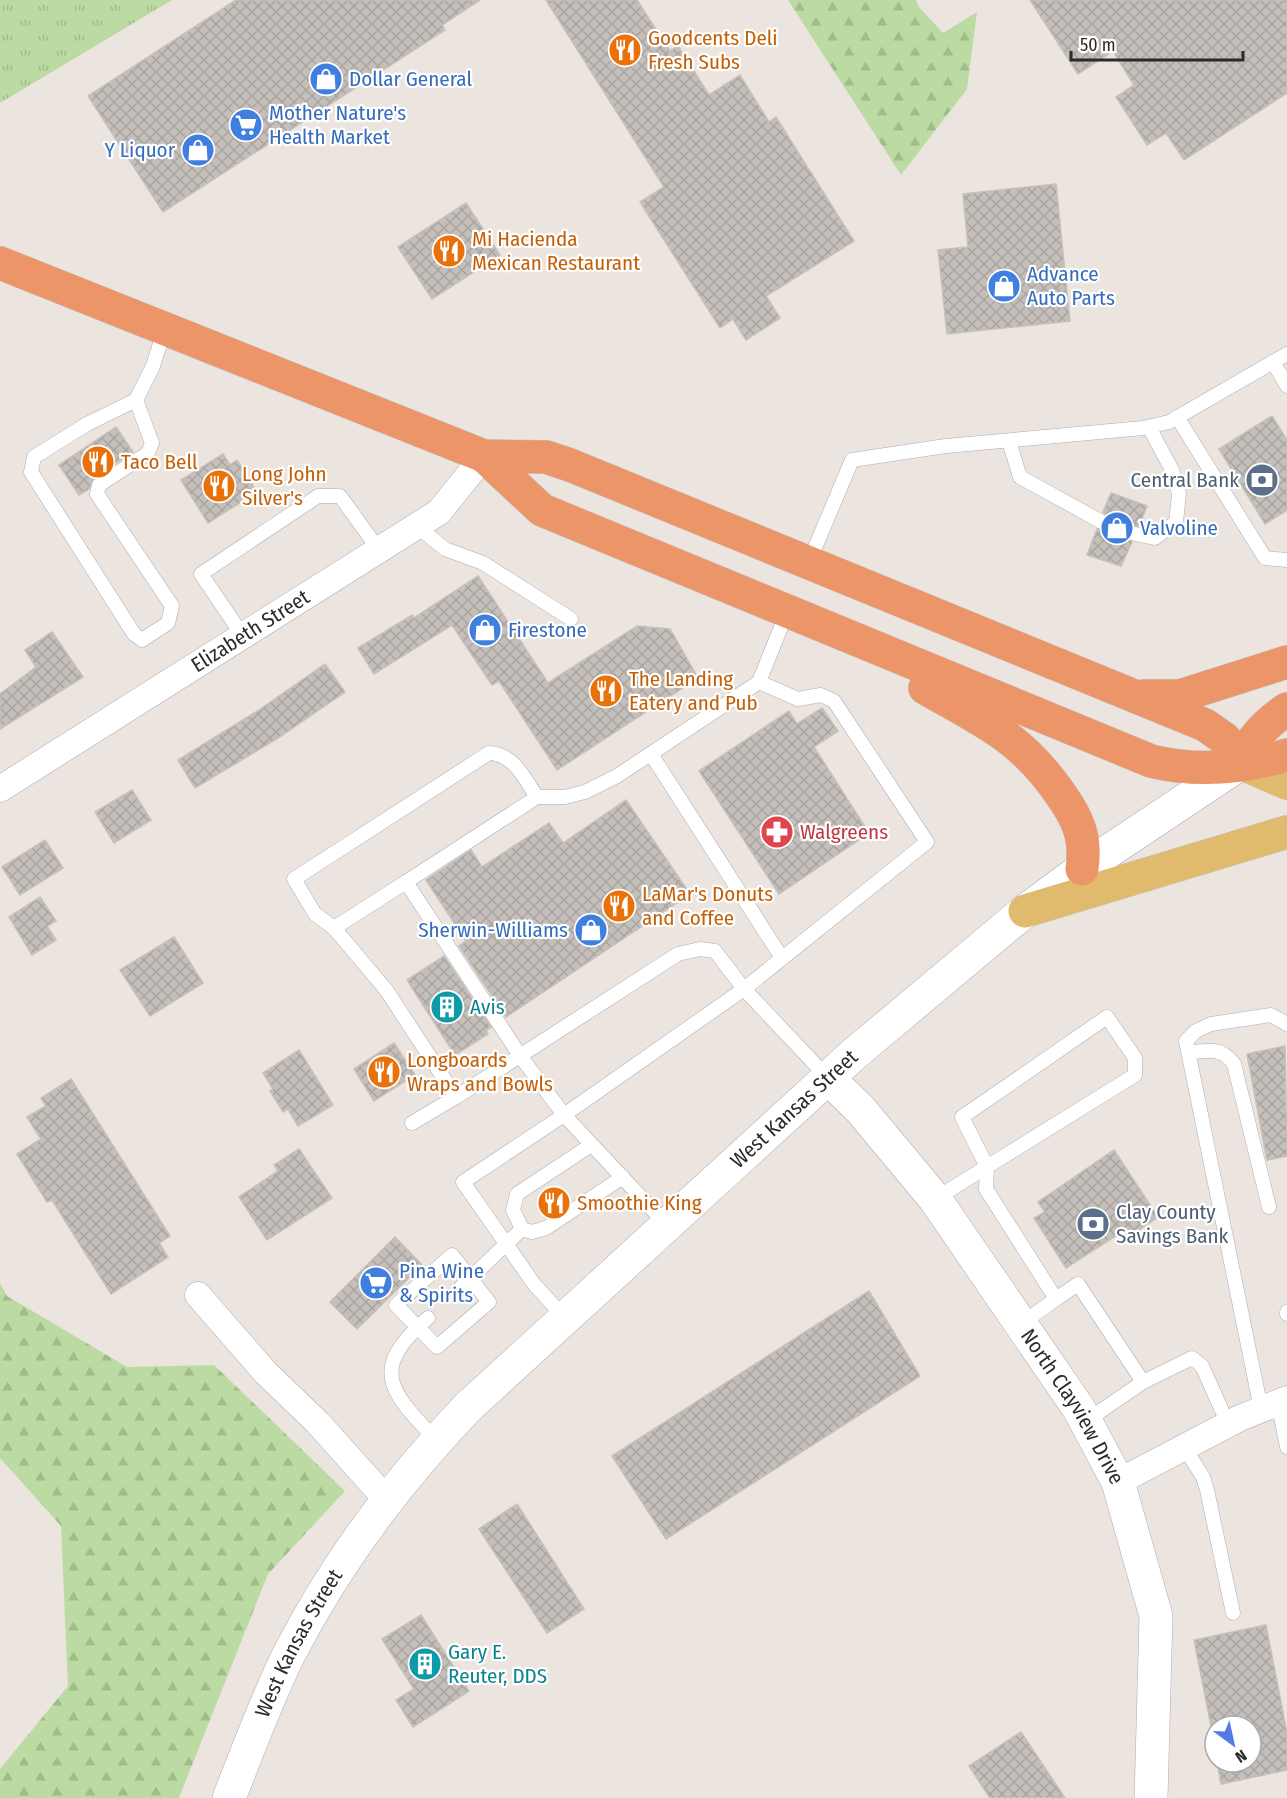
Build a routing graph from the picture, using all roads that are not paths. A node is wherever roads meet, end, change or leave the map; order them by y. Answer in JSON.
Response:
{"nodes":[{"id":1,"x":0,"y":263,"type":"edge"},
{"id":2,"x":165,"y":328,"type":"junction"},
{"id":3,"x":1287,"y":354,"type":"edge"},
{"id":4,"x":1273,"y":362,"type":"junction"},
{"id":5,"x":1287,"y":386,"type":"edge"},
{"id":6,"x":136,"y":400,"type":"junction"},
{"id":7,"x":1178,"y":417,"type":"junction"},
{"id":8,"x":1149,"y":427,"type":"junction"},
{"id":9,"x":1009,"y":441,"type":"junction"},
{"id":10,"x":484,"y":456,"type":"junction"},
{"id":11,"x":1095,"y":519,"type":"dead end"},
{"id":12,"x":417,"y":526,"type":"junction"},
{"id":13,"x":1135,"y":534,"type":"dead end"},
{"id":14,"x":379,"y":550,"type":"junction"},
{"id":15,"x":1287,"y":560,"type":"edge"},
{"id":16,"x":809,"y":562,"type":"junction"},
{"id":17,"x":787,"y":612,"type":"junction"},
{"id":18,"x":571,"y":619,"type":"dead end"},
{"id":19,"x":243,"y":636,"type":"junction"},
{"id":20,"x":872,"y":647,"type":"junction"},
{"id":21,"x":1287,"y":662,"type":"edge"},
{"id":22,"x":759,"y":682,"type":"junction"},
{"id":23,"x":1130,"y":694,"type":"junction"},
{"id":24,"x":1287,"y":709,"type":"edge"},
{"id":25,"x":651,"y":754,"type":"junction"},
{"id":26,"x":1287,"y":755,"type":"edge"},
{"id":27,"x":1241,"y":763,"type":"junction"},
{"id":28,"x":1287,"y":783,"type":"edge"},
{"id":29,"x":0,"y":789,"type":"edge"},
{"id":30,"x":537,"y":797,"type":"junction"},
{"id":31,"x":1287,"y":832,"type":"edge"},
{"id":32,"x":1082,"y":869,"type":"junction"},
{"id":33,"x":406,"y":882,"type":"junction"},
{"id":34,"x":1025,"y":911,"type":"junction"},
{"id":35,"x":334,"y":928,"type":"junction"},
{"id":36,"x":782,"y":958,"type":"junction"},
{"id":37,"x":744,"y":989,"type":"junction"},
{"id":38,"x":1287,"y":1024,"type":"edge"},
{"id":39,"x":1188,"y":1047,"type":"junction"},
{"id":40,"x":521,"y":1057,"type":"junction"},
{"id":41,"x":828,"y":1078,"type":"junction"},
{"id":42,"x":456,"y":1097,"type":"junction"},
{"id":43,"x":564,"y":1115,"type":"junction"},
{"id":44,"x":412,"y":1123,"type":"dead end"},
{"id":45,"x":591,"y":1145,"type":"junction"},
{"id":46,"x":987,"y":1167,"type":"junction"},
{"id":47,"x":623,"y":1177,"type":"junction"},
{"id":48,"x":935,"y":1199,"type":"junction"},
{"id":49,"x":1269,"y":1207,"type":"dead end"},
{"id":50,"x":668,"y":1226,"type":"junction"},
{"id":51,"x":522,"y":1229,"type":"junction"},
{"id":52,"x":504,"y":1244,"type":"junction"},
{"id":53,"x":466,"y":1282,"type":"junction"},
{"id":54,"x":198,"y":1295,"type":"dead end"},
{"id":55,"x":1056,"y":1299,"type":"junction"},
{"id":56,"x":565,"y":1318,"type":"junction"},
{"id":57,"x":423,"y":1322,"type":"junction"},
{"id":58,"x":1021,"y":1324,"type":"junction"},
{"id":59,"x":1143,"y":1382,"type":"junction"},
{"id":60,"x":1275,"y":1403,"type":"edge"},
{"id":61,"x":1086,"y":1421,"type":"junction"},
{"id":62,"x":1228,"y":1424,"type":"junction"},
{"id":63,"x":436,"y":1440,"type":"junction"},
{"id":64,"x":1287,"y":1447,"type":"edge"},
{"id":65,"x":1184,"y":1448,"type":"junction"},
{"id":66,"x":1118,"y":1482,"type":"junction"},
{"id":67,"x":387,"y":1500,"type":"junction"},
{"id":68,"x":1233,"y":1613,"type":"dead end"},
{"id":69,"x":229,"y":1798,"type":"edge"},
{"id":70,"x":1151,"y":1798,"type":"edge"}],
"edges":[{"from":1,"to":2,"type":"highway"},
{"from":2,"to":6,"type":"lane"},
{"from":2,"to":10,"type":"highway"},
{"from":3,"to":4,"type":"lane"},
{"from":4,"to":5,"type":"lane"},
{"from":4,"to":7,"type":"lane"},
{"from":6,"to":6,"type":"lane"},
{"from":7,"to":8,"type":"lane"},
{"from":7,"to":15,"type":"lane"},
{"from":8,"to":9,"type":"lane"},
{"from":8,"to":13,"type":"lane"},
{"from":9,"to":11,"type":"lane"},
{"from":9,"to":16,"type":"lane"},
{"from":10,"to":12,"type":"street","name":"Elizabeth Street"},
{"from":10,"to":16,"type":"highway"},
{"from":10,"to":17,"type":"highway"},
{"from":12,"to":14,"type":"street","name":"Elizabeth Street"},
{"from":12,"to":18,"type":"lane"},
{"from":14,"to":19,"type":"street","name":"Elizabeth Street"},
{"from":14,"to":19,"type":"lane"},
{"from":16,"to":23,"type":"highway"},
{"from":17,"to":20,"type":"highway"},
{"from":17,"to":22,"type":"lane"},
{"from":19,"to":29,"type":"street","name":"Elizabeth Street"},
{"from":20,"to":27,"type":"highway"},
{"from":20,"to":32,"type":"highway"},
{"from":21,"to":23,"type":"highway"},
{"from":22,"to":25,"type":"lane"},
{"from":22,"to":36,"type":"lane"},
{"from":23,"to":27,"type":"highway"},
{"from":24,"to":27,"type":"highway","name":"West Kansas Street"},
{"from":25,"to":30,"type":"lane"},
{"from":25,"to":36,"type":"lane"},
{"from":26,"to":27,"type":"highway","name":"West Kansas Street"},
{"from":27,"to":28,"type":"main road"},
{"from":27,"to":32,"type":"main road","name":"West Kansas Street"},
{"from":30,"to":33,"type":"lane"},
{"from":30,"to":35,"type":"lane"},
{"from":31,"to":34,"type":"main road"},
{"from":32,"to":34,"type":"main road","name":"West Kansas Street"},
{"from":33,"to":35,"type":"lane"},
{"from":33,"to":40,"type":"lane"},
{"from":34,"to":41,"type":"main road","name":"West Kansas Street"},
{"from":35,"to":42,"type":"lane"},
{"from":36,"to":37,"type":"lane"},
{"from":37,"to":40,"type":"lane"},
{"from":37,"to":41,"type":"lane"},
{"from":37,"to":43,"type":"lane"},
{"from":38,"to":39,"type":"lane"},
{"from":39,"to":49,"type":"lane"},
{"from":39,"to":60,"type":"lane"},
{"from":40,"to":42,"type":"lane"},
{"from":40,"to":43,"type":"lane"},
{"from":41,"to":48,"type":"main road","name":"North Clayview Drive"},
{"from":41,"to":50,"type":"main road","name":"West Kansas Street"},
{"from":42,"to":44,"type":"lane"},
{"from":43,"to":45,"type":"lane"},
{"from":43,"to":52,"type":"lane"},
{"from":45,"to":47,"type":"lane"},
{"from":45,"to":51,"type":"lane"},
{"from":46,"to":46,"type":"lane"},
{"from":46,"to":48,"type":"lane"},
{"from":46,"to":55,"type":"lane"},
{"from":47,"to":50,"type":"lane"},
{"from":47,"to":51,"type":"lane"},
{"from":48,"to":58,"type":"main road","name":"North Clayview Drive"},
{"from":50,"to":56,"type":"main road","name":"West Kansas Street"},
{"from":51,"to":52,"type":"lane"},
{"from":52,"to":53,"type":"lane"},
{"from":52,"to":56,"type":"lane"},
{"from":53,"to":57,"type":"lane"},
{"from":53,"to":57,"type":"lane"},
{"from":54,"to":67,"type":"street"},
{"from":55,"to":58,"type":"lane"},
{"from":55,"to":59,"type":"lane"},
{"from":56,"to":63,"type":"main road","name":"West Kansas Street"},
{"from":57,"to":63,"type":"lane"},
{"from":58,"to":61,"type":"main road","name":"North Clayview Drive"},
{"from":59,"to":61,"type":"lane"},
{"from":59,"to":62,"type":"lane"},
{"from":60,"to":62,"type":"street"},
{"from":60,"to":64,"type":"lane"},
{"from":61,"to":66,"type":"main road","name":"North Clayview Drive"},
{"from":62,"to":65,"type":"street"},
{"from":63,"to":67,"type":"main road","name":"West Kansas Street"},
{"from":65,"to":66,"type":"street"},
{"from":65,"to":68,"type":"lane"},
{"from":66,"to":70,"type":"main road","name":"North Clayview Drive"},
{"from":67,"to":69,"type":"main road","name":"West Kansas Street"}]}
